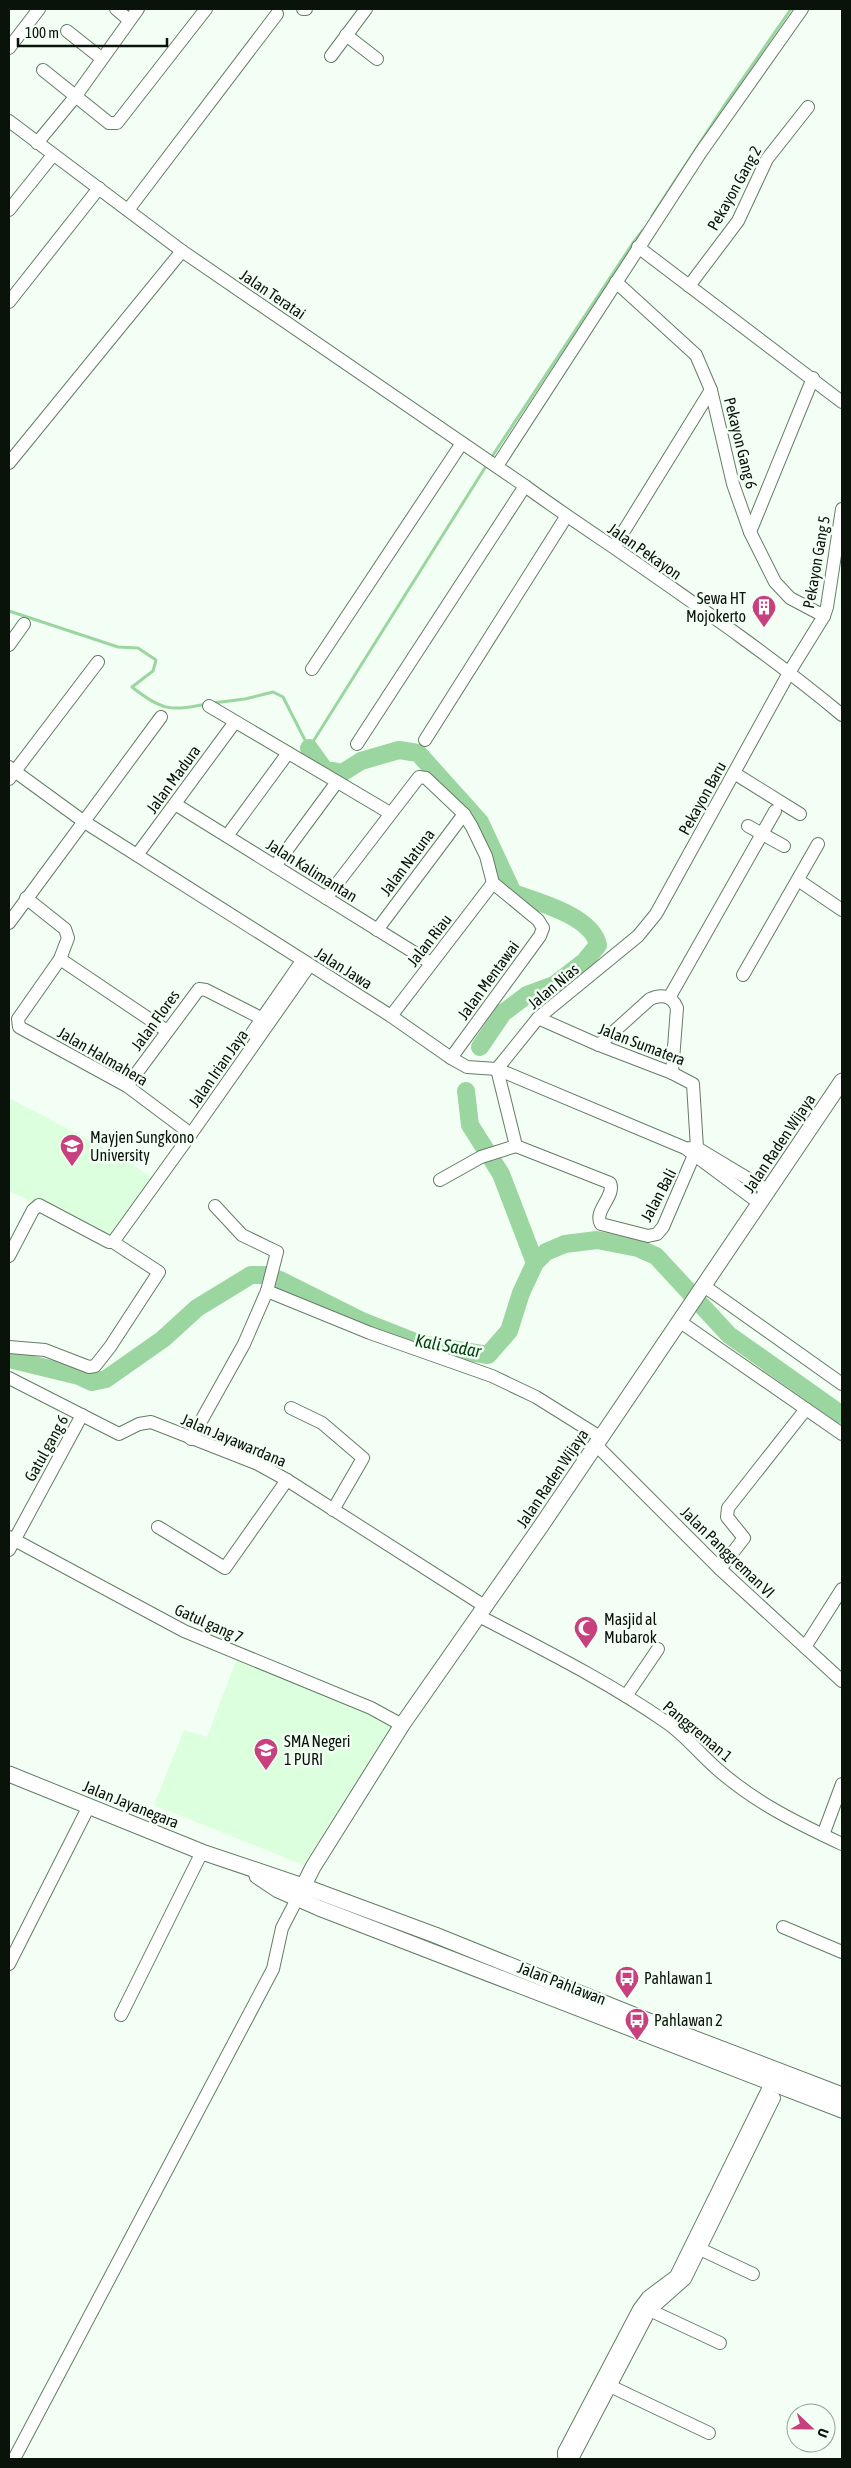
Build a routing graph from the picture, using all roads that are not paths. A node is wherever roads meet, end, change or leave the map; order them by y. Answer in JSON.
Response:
{"nodes":[{"id":1,"x":39,"y":9,"type":"edge"},
{"id":2,"x":116,"y":9,"type":"edge"},
{"id":3,"x":138,"y":9,"type":"edge"},
{"id":4,"x":206,"y":9,"type":"edge"},
{"id":5,"x":366,"y":9,"type":"edge"},
{"id":6,"x":802,"y":9,"type":"edge"},
{"id":7,"x":277,"y":14,"type":"dead end"},
{"id":8,"x":130,"y":20,"type":"junction"},
{"id":9,"x":67,"y":31,"type":"dead end"},
{"id":10,"x":346,"y":35,"type":"junction"},
{"id":11,"x":9,"y":48,"type":"edge"},
{"id":12,"x":330,"y":56,"type":"dead end"},
{"id":13,"x":101,"y":58,"type":"junction"},
{"id":14,"x":376,"y":59,"type":"dead end"},
{"id":15,"x":43,"y":70,"type":"dead end"},
{"id":16,"x":75,"y":97,"type":"junction"},
{"id":17,"x":808,"y":107,"type":"dead end"},
{"id":18,"x":9,"y":121,"type":"edge"},
{"id":19,"x":37,"y":143,"type":"junction"},
{"id":20,"x":53,"y":155,"type":"junction"},
{"id":21,"x":99,"y":188,"type":"junction"},
{"id":22,"x":13,"y":195,"type":"edge"},
{"id":23,"x":9,"y":210,"type":"edge"},
{"id":24,"x":128,"y":210,"type":"junction"},
{"id":25,"x":638,"y":247,"type":"junction"},
{"id":26,"x":182,"y":251,"type":"junction"},
{"id":27,"x":616,"y":282,"type":"junction"},
{"id":28,"x":689,"y":286,"type":"junction"},
{"id":29,"x":9,"y":302,"type":"edge"},
{"id":30,"x":813,"y":378,"type":"junction"},
{"id":31,"x":711,"y":390,"type":"junction"},
{"id":32,"x":842,"y":402,"type":"edge"},
{"id":33,"x":462,"y":443,"type":"junction"},
{"id":34,"x":11,"y":456,"type":"edge"},
{"id":35,"x":491,"y":462,"type":"junction"},
{"id":36,"x":525,"y":486,"type":"junction"},
{"id":37,"x":842,"y":508,"type":"edge"},
{"id":38,"x":566,"y":517,"type":"junction"},
{"id":39,"x":750,"y":532,"type":"junction"},
{"id":40,"x":614,"y":547,"type":"junction"},
{"id":41,"x":824,"y":616,"type":"junction"},
{"id":42,"x":24,"y":624,"type":"dead end"},
{"id":43,"x":9,"y":645,"type":"edge"},
{"id":44,"x":98,"y":662,"type":"dead end"},
{"id":45,"x":312,"y":669,"type":"dead end"},
{"id":46,"x":790,"y":672,"type":"junction"},
{"id":47,"x":209,"y":706,"type":"dead end"},
{"id":48,"x":842,"y":715,"type":"edge"},
{"id":49,"x":161,"y":717,"type":"dead end"},
{"id":50,"x":235,"y":722,"type":"junction"},
{"id":51,"x":426,"y":740,"type":"dead end"},
{"id":52,"x":357,"y":744,"type":"dead end"},
{"id":53,"x":288,"y":753,"type":"junction"},
{"id":54,"x":11,"y":772,"type":"edge"},
{"id":55,"x":734,"y":773,"type":"junction"},
{"id":56,"x":337,"y":782,"type":"junction"},
{"id":57,"x":175,"y":804,"type":"junction"},
{"id":58,"x":775,"y":810,"type":"dead end"},
{"id":59,"x":390,"y":813,"type":"junction"},
{"id":60,"x":464,"y":814,"type":"junction"},
{"id":61,"x":800,"y":814,"type":"dead end"},
{"id":62,"x":83,"y":821,"type":"junction"},
{"id":63,"x":748,"y":826,"type":"dead end"},
{"id":64,"x":762,"y":834,"type":"junction"},
{"id":65,"x":228,"y":836,"type":"junction"},
{"id":66,"x":818,"y":844,"type":"dead end"},
{"id":67,"x":784,"y":846,"type":"dead end"},
{"id":68,"x":138,"y":855,"type":"junction"},
{"id":69,"x":275,"y":866,"type":"junction"},
{"id":70,"x":798,"y":880,"type":"junction"},
{"id":71,"x":493,"y":883,"type":"junction"},
{"id":72,"x":26,"y":898,"type":"junction"},
{"id":73,"x":326,"y":898,"type":"junction"},
{"id":74,"x":842,"y":910,"type":"edge"},
{"id":75,"x":9,"y":923,"type":"edge"},
{"id":76,"x":377,"y":930,"type":"junction"},
{"id":77,"x":638,"y":936,"type":"joint"},
{"id":78,"x":60,"y":959,"type":"junction"},
{"id":79,"x":305,"y":963,"type":"junction"},
{"id":80,"x":431,"y":963,"type":"junction"},
{"id":81,"x":743,"y":976,"type":"dead end"},
{"id":82,"x":669,"y":998,"type":"junction"},
{"id":83,"x":391,"y":1016,"type":"junction"},
{"id":84,"x":538,"y":1018,"type":"junction"},
{"id":85,"x":266,"y":1021,"type":"junction"},
{"id":86,"x":167,"y":1031,"type":"junction"},
{"id":87,"x":599,"y":1046,"type":"junction"},
{"id":88,"x":451,"y":1058,"type":"junction"},
{"id":89,"x":492,"y":1067,"type":"junction"},
{"id":90,"x":672,"y":1073,"type":"junction"},
{"id":91,"x":842,"y":1081,"type":"edge"},
{"id":92,"x":127,"y":1086,"type":"junction"},
{"id":93,"x":188,"y":1132,"type":"junction"},
{"id":94,"x":516,"y":1146,"type":"junction"},
{"id":95,"x":692,"y":1151,"type":"junction"},
{"id":96,"x":440,"y":1180,"type":"dead end"},
{"id":97,"x":763,"y":1196,"type":"junction"},
{"id":98,"x":215,"y":1206,"type":"dead end"},
{"id":99,"x":113,"y":1242,"type":"junction"},
{"id":100,"x":9,"y":1256,"type":"edge"},
{"id":101,"x":268,"y":1289,"type":"junction"},
{"id":102,"x":702,"y":1289,"type":"junction"},
{"id":103,"x":680,"y":1319,"type":"junction"},
{"id":104,"x":9,"y":1347,"type":"edge"},
{"id":105,"x":9,"y":1378,"type":"edge"},
{"id":106,"x":842,"y":1384,"type":"edge"},
{"id":107,"x":290,"y":1408,"type":"dead end"},
{"id":108,"x":806,"y":1409,"type":"junction"},
{"id":109,"x":82,"y":1415,"type":"junction"},
{"id":110,"x":842,"y":1434,"type":"edge"},
{"id":111,"x":191,"y":1439,"type":"junction"},
{"id":112,"x":597,"y":1441,"type":"junction"},
{"id":113,"x":287,"y":1480,"type":"junction"},
{"id":114,"x":333,"y":1510,"type":"junction"},
{"id":115,"x":158,"y":1527,"type":"dead end"},
{"id":116,"x":10,"y":1542,"type":"edge"},
{"id":117,"x":720,"y":1569,"type":"junction"},
{"id":118,"x":842,"y":1589,"type":"edge"},
{"id":119,"x":483,"y":1611,"type":"junction"},
{"id":120,"x":805,"y":1647,"type":"junction"},
{"id":121,"x":658,"y":1649,"type":"dead end"},
{"id":122,"x":842,"y":1681,"type":"edge"},
{"id":123,"x":626,"y":1696,"type":"junction"},
{"id":124,"x":402,"y":1726,"type":"junction"},
{"id":125,"x":9,"y":1774,"type":"edge"},
{"id":126,"x":842,"y":1784,"type":"edge"},
{"id":127,"x":89,"y":1806,"type":"junction"},
{"id":128,"x":823,"y":1835,"type":"junction"},
{"id":129,"x":842,"y":1844,"type":"edge"},
{"id":130,"x":202,"y":1852,"type":"junction"},
{"id":131,"x":300,"y":1892,"type":"junction"},
{"id":132,"x":784,"y":1927,"type":"dead end"},
{"id":133,"x":842,"y":1952,"type":"edge"},
{"id":134,"x":9,"y":1964,"type":"edge"},
{"id":135,"x":121,"y":2015,"type":"dead end"},
{"id":136,"x":778,"y":2078,"type":"junction"},
{"id":137,"x":842,"y":2095,"type":"edge"},
{"id":138,"x":842,"y":2110,"type":"edge"},
{"id":139,"x":700,"y":2249,"type":"junction"},
{"id":140,"x":753,"y":2274,"type":"dead end"},
{"id":141,"x":645,"y":2308,"type":"junction"},
{"id":142,"x":720,"y":2343,"type":"dead end"},
{"id":143,"x":610,"y":2386,"type":"junction"},
{"id":144,"x":709,"y":2433,"type":"dead end"},
{"id":145,"x":14,"y":2459,"type":"edge"},
{"id":146,"x":568,"y":2459,"type":"edge"},
{"id":147,"x":572,"y":2459,"type":"edge"}],
"edges":[{"from":1,"to":11,"type":"street"},
{"from":2,"to":8,"type":"street"},
{"from":3,"to":8,"type":"street"},
{"from":4,"to":16,"type":"street"},
{"from":5,"to":10,"type":"street"},
{"from":6,"to":25,"type":"street"},
{"from":7,"to":24,"type":"street"},
{"from":8,"to":13,"type":"street"},
{"from":9,"to":13,"type":"street"},
{"from":10,"to":12,"type":"street"},
{"from":10,"to":14,"type":"street"},
{"from":13,"to":16,"type":"street"},
{"from":15,"to":16,"type":"street"},
{"from":16,"to":19,"type":"street"},
{"from":17,"to":28,"type":"street","name":"Pekayon Gang 2"},
{"from":18,"to":19,"type":"street","name":"Jalan Teratai"},
{"from":19,"to":20,"type":"street","name":"Jalan Teratai"},
{"from":20,"to":21,"type":"street","name":"Jalan Teratai"},
{"from":20,"to":22,"type":"street"},
{"from":21,"to":24,"type":"street","name":"Jalan Teratai"},
{"from":21,"to":29,"type":"street"},
{"from":22,"to":23,"type":"street"},
{"from":24,"to":26,"type":"street","name":"Jalan Teratai"},
{"from":25,"to":27,"type":"street"},
{"from":25,"to":28,"type":"street"},
{"from":26,"to":33,"type":"street","name":"Jalan Teratai"},
{"from":26,"to":34,"type":"street"},
{"from":27,"to":31,"type":"street","name":"Pekayon Gang 6"},
{"from":27,"to":35,"type":"street"},
{"from":28,"to":30,"type":"street"},
{"from":30,"to":32,"type":"street"},
{"from":30,"to":39,"type":"street"},
{"from":31,"to":39,"type":"street","name":"Pekayon Gang 6"},
{"from":31,"to":40,"type":"street"},
{"from":33,"to":35,"type":"street","name":"Jalan Teratai"},
{"from":33,"to":45,"type":"street"},
{"from":35,"to":36,"type":"street","name":"Jalan Teratai"},
{"from":36,"to":38,"type":"street","name":"Jalan Pekayon"},
{"from":36,"to":52,"type":"street"},
{"from":37,"to":41,"type":"street","name":"Pekayon Gang 5"},
{"from":38,"to":40,"type":"street","name":"Jalan Pekayon"},
{"from":38,"to":51,"type":"street"},
{"from":39,"to":41,"type":"street","name":"Pekayon Gang 6"},
{"from":40,"to":46,"type":"street","name":"Jalan Pekayon"},
{"from":41,"to":46,"type":"street","name":"Pekayon Gang 5"},
{"from":42,"to":43,"type":"street"},
{"from":44,"to":54,"type":"street"},
{"from":46,"to":48,"type":"street","name":"Jalan Pekayon"},
{"from":46,"to":55,"type":"street","name":"Pekayon Baru"},
{"from":47,"to":50,"type":"street"},
{"from":49,"to":62,"type":"street"},
{"from":50,"to":53,"type":"street"},
{"from":50,"to":57,"type":"street","name":"Jalan Madura"},
{"from":53,"to":56,"type":"street"},
{"from":53,"to":65,"type":"street"},
{"from":54,"to":62,"type":"street","name":"Jalan Jawa"},
{"from":55,"to":61,"type":"street"},
{"from":55,"to":77,"type":"street","name":"Pekayon Baru"},
{"from":56,"to":59,"type":"street"},
{"from":56,"to":69,"type":"street"},
{"from":57,"to":65,"type":"street","name":"Jalan Kalimantan"},
{"from":57,"to":68,"type":"street","name":"Jalan Madura"},
{"from":58,"to":64,"type":"street"},
{"from":59,"to":60,"type":"street"},
{"from":59,"to":73,"type":"street"},
{"from":60,"to":71,"type":"street"},
{"from":60,"to":76,"type":"street","name":"Jalan Natuna"},
{"from":62,"to":68,"type":"street","name":"Jalan Jawa"},
{"from":62,"to":72,"type":"street"},
{"from":63,"to":64,"type":"street"},
{"from":64,"to":67,"type":"street"},
{"from":64,"to":82,"type":"street"},
{"from":65,"to":69,"type":"street","name":"Jalan Kalimantan"},
{"from":66,"to":70,"type":"street"},
{"from":68,"to":79,"type":"street","name":"Jalan Jawa"},
{"from":69,"to":73,"type":"street","name":"Jalan Kalimantan"},
{"from":70,"to":74,"type":"street"},
{"from":70,"to":81,"type":"street"},
{"from":71,"to":80,"type":"street","name":"Jalan Riau"},
{"from":71,"to":88,"type":"street","name":"Jalan Mentawai"},
{"from":72,"to":75,"type":"street"},
{"from":72,"to":78,"type":"street"},
{"from":73,"to":76,"type":"street","name":"Jalan Kalimantan"},
{"from":76,"to":80,"type":"street","name":"Jalan Kalimantan"},
{"from":77,"to":84,"type":"street","name":"Jalan Nias"},
{"from":78,"to":86,"type":"street"},
{"from":78,"to":92,"type":"street","name":"Jalan Halmahera"},
{"from":79,"to":83,"type":"street","name":"Jalan Jawa"},
{"from":79,"to":85,"type":"street","name":"Jalan Irian Jaya"},
{"from":80,"to":83,"type":"street","name":"Jalan Riau"},
{"from":82,"to":87,"type":"street"},
{"from":82,"to":90,"type":"street"},
{"from":83,"to":88,"type":"street","name":"Jalan Jawa"},
{"from":84,"to":87,"type":"street","name":"Jalan Sumatera"},
{"from":84,"to":89,"type":"street","name":"Jalan Nias"},
{"from":85,"to":86,"type":"street","name":"Jalan Flores"},
{"from":85,"to":93,"type":"street","name":"Jalan Irian Jaya"},
{"from":86,"to":92,"type":"street","name":"Jalan Flores"},
{"from":87,"to":90,"type":"street","name":"Jalan Sumatera"},
{"from":88,"to":89,"type":"street","name":"Jalan Jawa"},
{"from":89,"to":94,"type":"street"},
{"from":89,"to":95,"type":"street","name":"Jalan Jawa"},
{"from":90,"to":95,"type":"street","name":"Jalan Sumatera"},
{"from":91,"to":97,"type":"main road","name":"Jalan Raden Wijaya"},
{"from":92,"to":93,"type":"street","name":"Jalan Halmahera"},
{"from":93,"to":99,"type":"street","name":"Jalan Irian Jaya"},
{"from":94,"to":95,"type":"street","name":"Jalan Bali"},
{"from":94,"to":96,"type":"street"},
{"from":95,"to":97,"type":"street","name":"Jalan Jawa"},
{"from":97,"to":102,"type":"main road","name":"Jalan Raden Wijaya"},
{"from":98,"to":101,"type":"street"},
{"from":99,"to":100,"type":"street"},
{"from":99,"to":104,"type":"street"},
{"from":101,"to":111,"type":"street"},
{"from":101,"to":112,"type":"street","name":"Jalan Panggreman VI"},
{"from":102,"to":103,"type":"main road","name":"Jalan Raden Wijaya"},
{"from":102,"to":106,"type":"street"},
{"from":103,"to":108,"type":"street"},
{"from":103,"to":112,"type":"main road","name":"Jalan Raden Wijaya"},
{"from":105,"to":109,"type":"street","name":"Jalan Jayawardana"},
{"from":107,"to":114,"type":"street"},
{"from":108,"to":110,"type":"street"},
{"from":108,"to":117,"type":"street"},
{"from":109,"to":111,"type":"street","name":"Jalan Jayawardana"},
{"from":109,"to":116,"type":"street","name":"Gatul gang 6"},
{"from":111,"to":113,"type":"street","name":"Jalan Jayawardana"},
{"from":112,"to":117,"type":"street","name":"Jalan Panggreman VI"},
{"from":112,"to":119,"type":"main road","name":"Jalan Raden Wijaya"},
{"from":113,"to":114,"type":"street","name":"Jalan Jayawardana"},
{"from":113,"to":115,"type":"street"},
{"from":114,"to":119,"type":"street","name":"Jalan Jayawardana"},
{"from":116,"to":124,"type":"street","name":"Gatul gang 7"},
{"from":117,"to":120,"type":"street","name":"Jalan Panggreman VI"},
{"from":118,"to":120,"type":"street"},
{"from":119,"to":123,"type":"street","name":"Panggreman 1"},
{"from":119,"to":124,"type":"main road","name":"Jalan Raden Wijaya"},
{"from":120,"to":122,"type":"street","name":"Jalan Panggreman VI"},
{"from":121,"to":123,"type":"street"},
{"from":123,"to":128,"type":"street","name":"Panggreman 1"},
{"from":124,"to":131,"type":"main road","name":"Jalan Raden Wijaya"},
{"from":125,"to":127,"type":"main road","name":"Jalan Jayanegara"},
{"from":126,"to":128,"type":"street"},
{"from":127,"to":130,"type":"main road","name":"Jalan Jayanegara"},
{"from":127,"to":134,"type":"street"},
{"from":128,"to":129,"type":"street","name":"Panggreman 1"},
{"from":130,"to":131,"type":"main road","name":"Jalan Jayanegara"},
{"from":130,"to":135,"type":"street"},
{"from":131,"to":136,"type":"main road","name":"Jalan Pahlawan"},
{"from":131,"to":145,"type":"street"},
{"from":132,"to":133,"type":"street"},
{"from":136,"to":137,"type":"main road","name":"Jalan Pahlawan"},
{"from":136,"to":138,"type":"main road","name":"Jalan Pahlawan"},
{"from":136,"to":139,"type":"street"},
{"from":136,"to":141,"type":"street"},
{"from":139,"to":140,"type":"street"},
{"from":139,"to":141,"type":"street"},
{"from":141,"to":142,"type":"street"},
{"from":141,"to":143,"type":"street"},
{"from":141,"to":146,"type":"street"},
{"from":143,"to":144,"type":"street"},
{"from":143,"to":147,"type":"street"}]}
